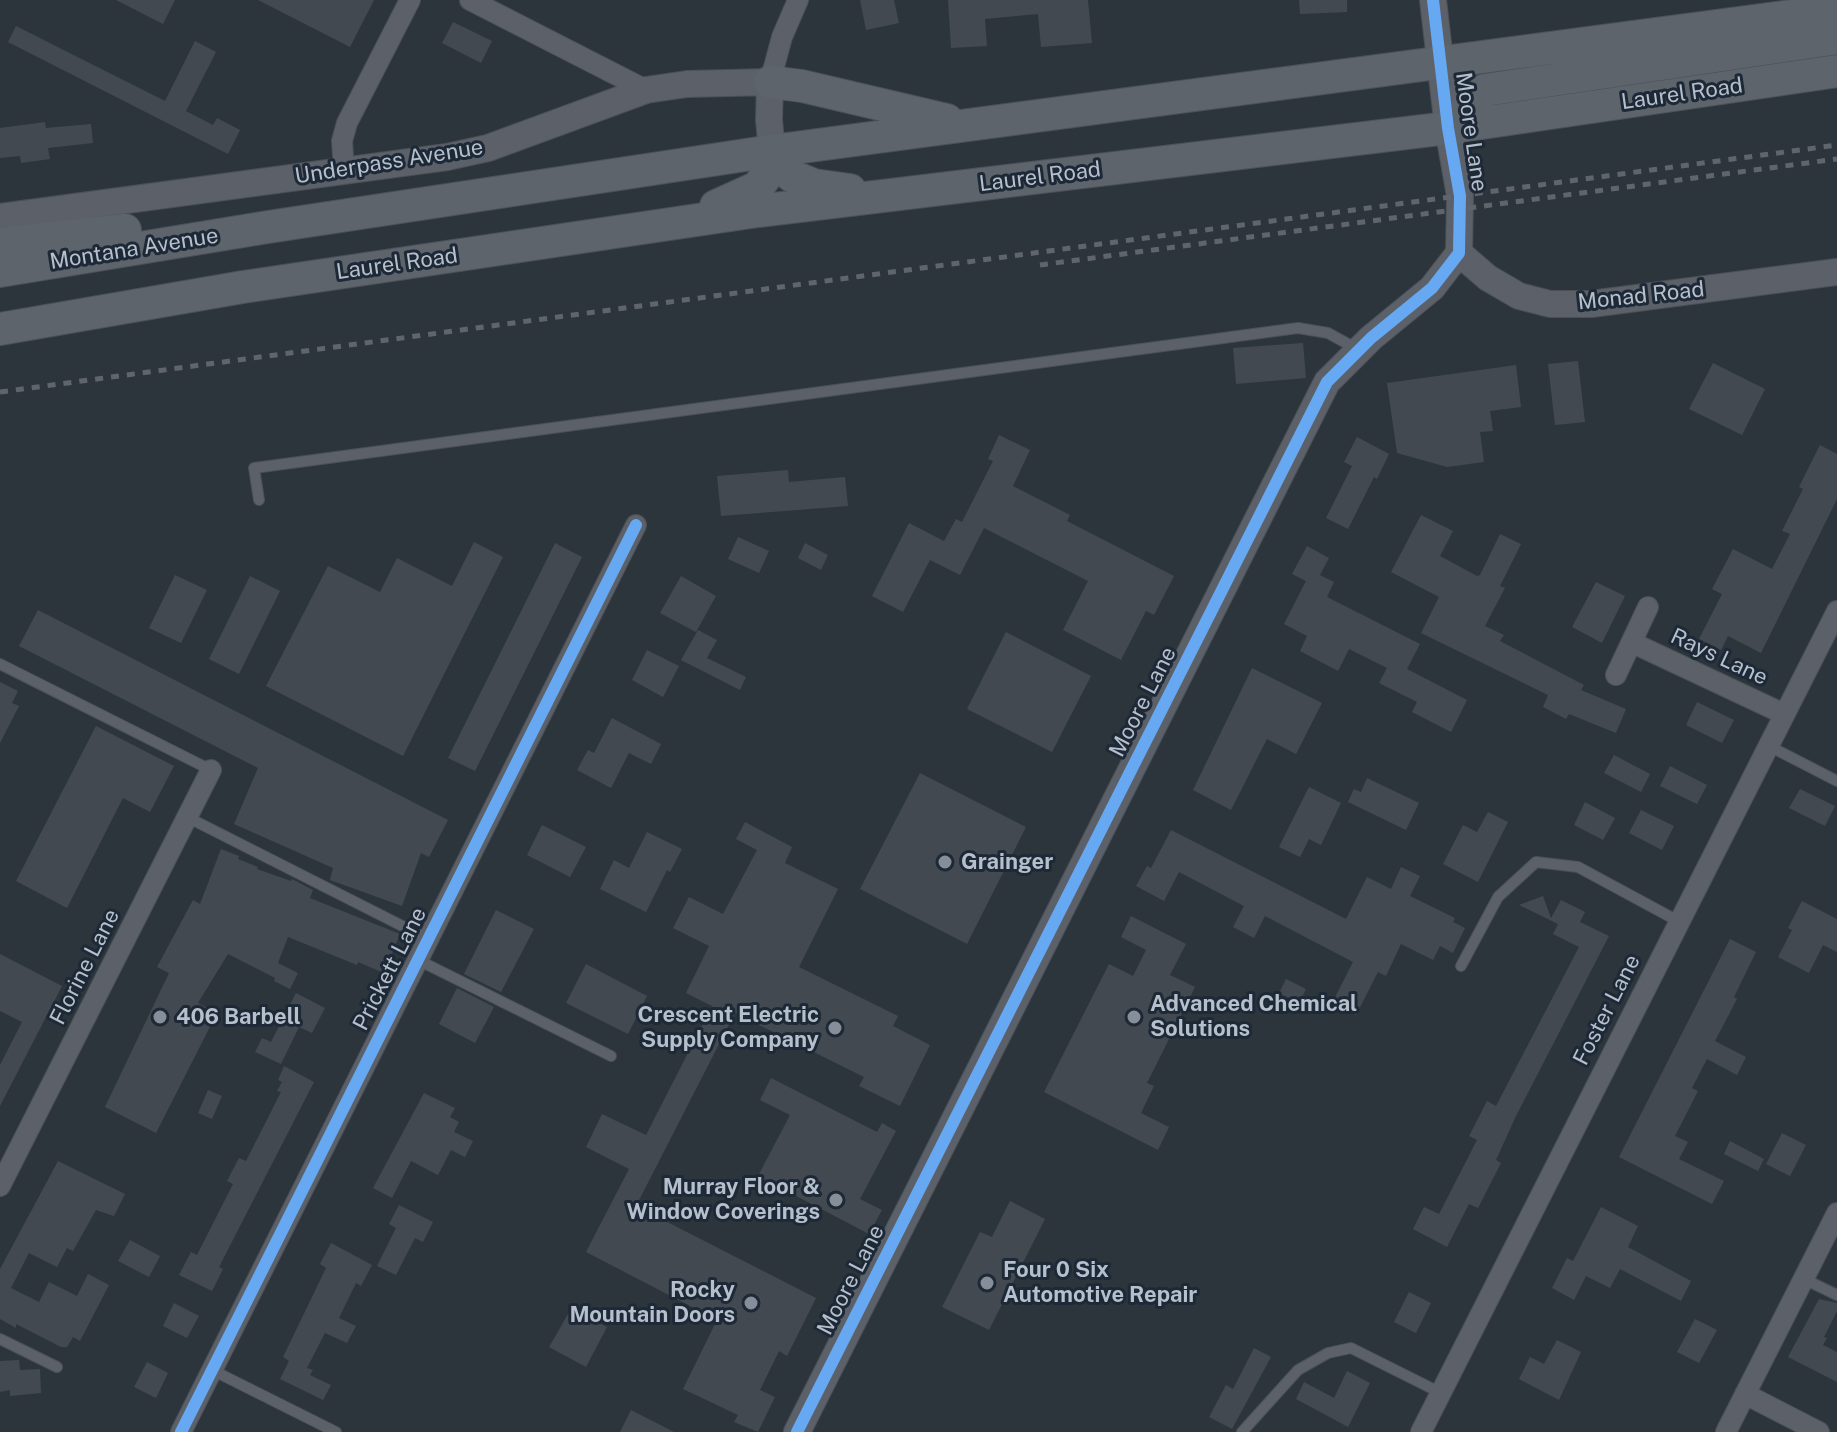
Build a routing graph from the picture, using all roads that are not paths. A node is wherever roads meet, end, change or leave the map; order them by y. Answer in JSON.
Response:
{"nodes":[{"id":1,"x":410,"y":0,"type":"edge"},
{"id":2,"x":470,"y":0,"type":"edge"},
{"id":3,"x":798,"y":0,"type":"edge"},
{"id":4,"x":1433,"y":0,"type":"edge"},
{"id":5,"x":1837,"y":10,"type":"edge"},
{"id":6,"x":1837,"y":38,"type":"edge"},
{"id":7,"x":1441,"y":63,"type":"junction"},
{"id":8,"x":1837,"y":71,"type":"edge"},
{"id":9,"x":770,"y":82,"type":"junction"},
{"id":10,"x":646,"y":90,"type":"junction"},
{"id":11,"x":974,"y":125,"type":"junction"},
{"id":12,"x":1448,"y":128,"type":"junction"},
{"id":13,"x":772,"y":151,"type":"junction"},
{"id":14,"x":344,"y":170,"type":"junction"},
{"id":15,"x":913,"y":192,"type":"junction"},
{"id":16,"x":0,"y":217,"type":"edge"},
{"id":17,"x":668,"y":224,"type":"junction"},
{"id":18,"x":268,"y":227,"type":"junction"},
{"id":19,"x":0,"y":244,"type":"edge"},
{"id":20,"x":1459,"y":253,"type":"junction"},
{"id":21,"x":0,"y":271,"type":"edge"},
{"id":22,"x":1837,"y":272,"type":"edge"},
{"id":23,"x":243,"y":287,"type":"junction"},
{"id":24,"x":0,"y":309,"type":"edge"},
{"id":25,"x":0,"y":329,"type":"edge"},
{"id":26,"x":1359,"y":350,"type":"junction"},
{"id":27,"x":259,"y":500,"type":"dead end"},
{"id":28,"x":636,"y":525,"type":"dead end"},
{"id":29,"x":1648,"y":607,"type":"dead end"},
{"id":30,"x":1837,"y":611,"type":"edge"},
{"id":31,"x":1633,"y":643,"type":"junction"},
{"id":32,"x":0,"y":664,"type":"edge"},
{"id":33,"x":1616,"y":675,"type":"dead end"},
{"id":34,"x":1784,"y":714,"type":"junction"},
{"id":35,"x":1769,"y":746,"type":"junction"},
{"id":36,"x":211,"y":770,"type":"joint"},
{"id":37,"x":1837,"y":781,"type":"edge"},
{"id":38,"x":187,"y":817,"type":"junction"},
{"id":39,"x":1678,"y":921,"type":"junction"},
{"id":40,"x":428,"y":939,"type":"junction"},
{"id":41,"x":418,"y":960,"type":"junction"},
{"id":42,"x":1461,"y":966,"type":"dead end"},
{"id":43,"x":611,"y":1056,"type":"dead end"},
{"id":44,"x":0,"y":1186,"type":"edge"},
{"id":45,"x":1837,"y":1213,"type":"edge"},
{"id":46,"x":1804,"y":1279,"type":"junction"},
{"id":47,"x":1837,"y":1295,"type":"edge"},
{"id":48,"x":0,"y":1339,"type":"edge"},
{"id":49,"x":57,"y":1367,"type":"dead end"},
{"id":50,"x":212,"y":1370,"type":"junction"},
{"id":51,"x":1441,"y":1393,"type":"junction"},
{"id":52,"x":1745,"y":1394,"type":"junction"},
{"id":53,"x":181,"y":1432,"type":"edge"},
{"id":54,"x":336,"y":1432,"type":"edge"},
{"id":55,"x":797,"y":1432,"type":"edge"},
{"id":56,"x":1242,"y":1432,"type":"edge"},
{"id":57,"x":1421,"y":1432,"type":"edge"},
{"id":58,"x":1726,"y":1432,"type":"edge"},
{"id":59,"x":1819,"y":1432,"type":"edge"}],
"edges":[{"from":1,"to":14,"type":"street"},
{"from":2,"to":10,"type":"street"},
{"from":3,"to":9,"type":"street"},
{"from":4,"to":7,"type":"street","name":"Moore Lane"},
{"from":5,"to":7,"type":"main road"},
{"from":6,"to":12,"type":"main road"},
{"from":7,"to":11,"type":"main road"},
{"from":7,"to":12,"type":"street","name":"Moore Lane"},
{"from":8,"to":12,"type":"main road","name":"Laurel Road"},
{"from":9,"to":10,"type":"street","name":"Underpass Avenue"},
{"from":9,"to":11,"type":"main road"},
{"from":9,"to":13,"type":"street"},
{"from":10,"to":14,"type":"street","name":"Underpass Avenue"},
{"from":11,"to":13,"type":"main road"},
{"from":12,"to":15,"type":"main road","name":"Laurel Road"},
{"from":12,"to":20,"type":"street","name":"Moore Lane"},
{"from":13,"to":15,"type":"main road"},
{"from":13,"to":17,"type":"main road"},
{"from":13,"to":18,"type":"main road"},
{"from":14,"to":16,"type":"street","name":"Underpass Avenue"},
{"from":15,"to":17,"type":"main road","name":"Laurel Road"},
{"from":17,"to":23,"type":"main road","name":"Laurel Road"},
{"from":18,"to":19,"type":"main road"},
{"from":18,"to":21,"type":"main road","name":"Montana Avenue"},
{"from":20,"to":22,"type":"street","name":"Monad Road"},
{"from":20,"to":26,"type":"street","name":"Moore Lane"},
{"from":23,"to":24,"type":"main road","name":"Montana Avenue"},
{"from":23,"to":25,"type":"main road"},
{"from":26,"to":27,"type":"lane"},
{"from":26,"to":55,"type":"street","name":"Moore Lane"},
{"from":28,"to":40,"type":"street","name":"Prickett Lane"},
{"from":29,"to":31,"type":"street","name":"Rays Lane"},
{"from":30,"to":34,"type":"street","name":"Foster Lane"},
{"from":31,"to":33,"type":"street","name":"Rays Lane"},
{"from":31,"to":34,"type":"street","name":"Rays Lane"},
{"from":32,"to":36,"type":"lane"},
{"from":34,"to":35,"type":"street","name":"Foster Lane"},
{"from":35,"to":37,"type":"lane"},
{"from":35,"to":39,"type":"street","name":"Foster Lane"},
{"from":36,"to":38,"type":"street","name":"Florine Lane"},
{"from":38,"to":40,"type":"lane"},
{"from":38,"to":44,"type":"street","name":"Florine Lane"},
{"from":39,"to":42,"type":"lane"},
{"from":39,"to":51,"type":"street","name":"Foster Lane"},
{"from":40,"to":41,"type":"street","name":"Prickett Lane"},
{"from":41,"to":43,"type":"lane"},
{"from":41,"to":50,"type":"street","name":"Prickett Lane"},
{"from":45,"to":46,"type":"street"},
{"from":46,"to":47,"type":"lane"},
{"from":46,"to":52,"type":"street"},
{"from":48,"to":49,"type":"lane"},
{"from":50,"to":53,"type":"street","name":"Prickett Lane"},
{"from":50,"to":54,"type":"lane"},
{"from":51,"to":56,"type":"lane"},
{"from":51,"to":57,"type":"street","name":"Foster Lane"},
{"from":52,"to":58,"type":"street"},
{"from":52,"to":59,"type":"street"}]}
